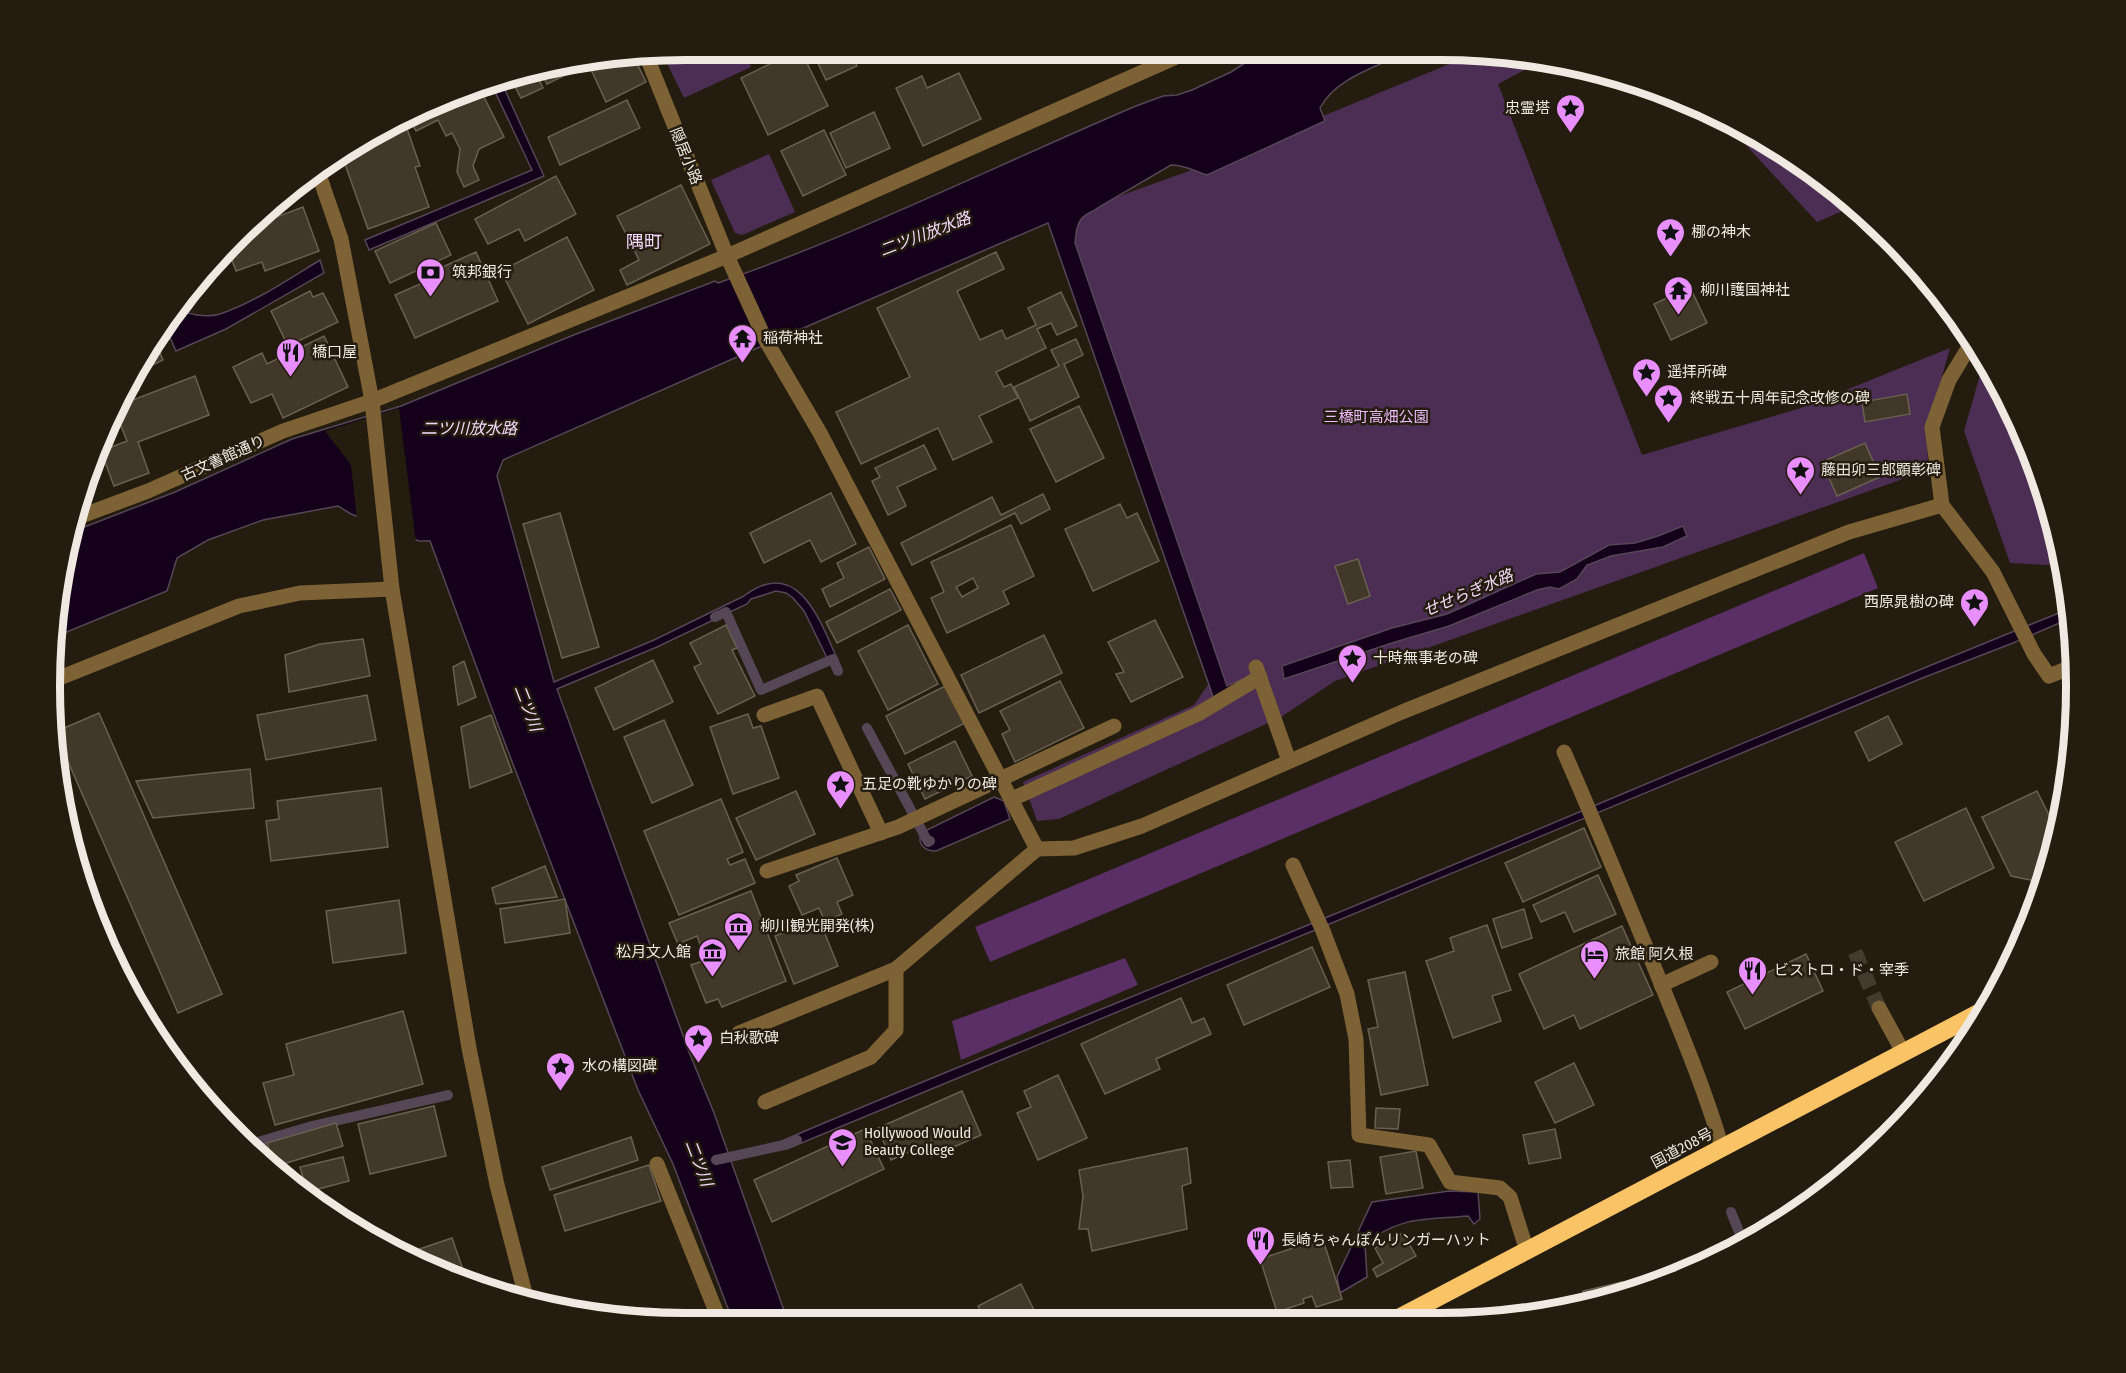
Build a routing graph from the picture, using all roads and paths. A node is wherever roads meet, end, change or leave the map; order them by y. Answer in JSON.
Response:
{"nodes":[{"id":1,"x":1170,"y":60,"type":"edge"},
{"id":2,"x":648,"y":61,"type":"edge"},
{"id":3,"x":320,"y":178,"type":"edge"},
{"id":4,"x":727,"y":256,"type":"junction"},
{"id":5,"x":1967,"y":350,"type":"edge"},
{"id":6,"x":372,"y":400,"type":"junction"},
{"id":7,"x":1942,"y":505,"type":"junction"},
{"id":8,"x":84,"y":515,"type":"edge"},
{"id":9,"x":392,"y":589,"type":"junction"},
{"id":10,"x":2066,"y":669,"type":"edge"},
{"id":11,"x":60,"y":678,"type":"edge"},
{"id":12,"x":764,"y":715,"type":"dead end"},
{"id":13,"x":1114,"y":726,"type":"dead end"},
{"id":14,"x":1563,"y":752,"type":"dead end"},
{"id":15,"x":1289,"y":760,"type":"junction"},
{"id":16,"x":1002,"y":779,"type":"junction"},
{"id":17,"x":1012,"y":799,"type":"junction"},
{"id":18,"x":881,"y":833,"type":"junction"},
{"id":19,"x":1037,"y":849,"type":"junction"},
{"id":20,"x":1293,"y":865,"type":"dead end"},
{"id":21,"x":767,"y":871,"type":"dead end"},
{"id":22,"x":1711,"y":962,"type":"dead end"},
{"id":23,"x":896,"y":969,"type":"junction"},
{"id":24,"x":1661,"y":985,"type":"junction"},
{"id":25,"x":1879,"y":1008,"type":"tunnel mouth"},
{"id":26,"x":1965,"y":1028,"type":"edge"},
{"id":27,"x":739,"y":1032,"type":"dead end"},
{"id":28,"x":1904,"y":1052,"type":"junction"},
{"id":29,"x":765,"y":1102,"type":"dead end"},
{"id":30,"x":1722,"y":1148,"type":"junction"},
{"id":31,"x":657,"y":1164,"type":"dead end"},
{"id":32,"x":1527,"y":1251,"type":"junction"},
{"id":33,"x":525,"y":1292,"type":"edge"},
{"id":34,"x":717,"y":1313,"type":"edge"},
{"id":35,"x":1408,"y":1313,"type":"edge"}],
"edges":[{"from":1,"to":4,"type":"street","name":"古文書館通り"},
{"from":2,"to":4,"type":"street","name":"隠居小路"},
{"from":3,"to":6,"type":"street"},
{"from":4,"to":6,"type":"street","name":"古文書館通り"},
{"from":4,"to":16,"type":"street","name":"隠居小路"},
{"from":5,"to":7,"type":"street"},
{"from":6,"to":8,"type":"street","name":"古文書館通り"},
{"from":6,"to":9,"type":"street"},
{"from":7,"to":10,"type":"street"},
{"from":7,"to":15,"type":"street"},
{"from":9,"to":11,"type":"street"},
{"from":9,"to":33,"type":"street"},
{"from":12,"to":18,"type":"street"},
{"from":13,"to":16,"type":"street"},
{"from":14,"to":24,"type":"street"},
{"from":15,"to":17,"type":"street"},
{"from":15,"to":19,"type":"street"},
{"from":16,"to":17,"type":"street","name":"隠居小路"},
{"from":16,"to":18,"type":"street"},
{"from":17,"to":19,"type":"street","name":"隠居小路"},
{"from":18,"to":21,"type":"street"},
{"from":19,"to":23,"type":"street"},
{"from":20,"to":32,"type":"street"},
{"from":22,"to":24,"type":"street"},
{"from":23,"to":27,"type":"street"},
{"from":23,"to":29,"type":"street"},
{"from":24,"to":30,"type":"street"},
{"from":25,"to":28,"type":"street"},
{"from":26,"to":28,"type":"highway","name":"国道208号"},
{"from":28,"to":30,"type":"highway","name":"国道208号"},
{"from":30,"to":32,"type":"highway","name":"国道208号"},
{"from":31,"to":34,"type":"street"},
{"from":32,"to":35,"type":"highway","name":"国道208号"}]}
